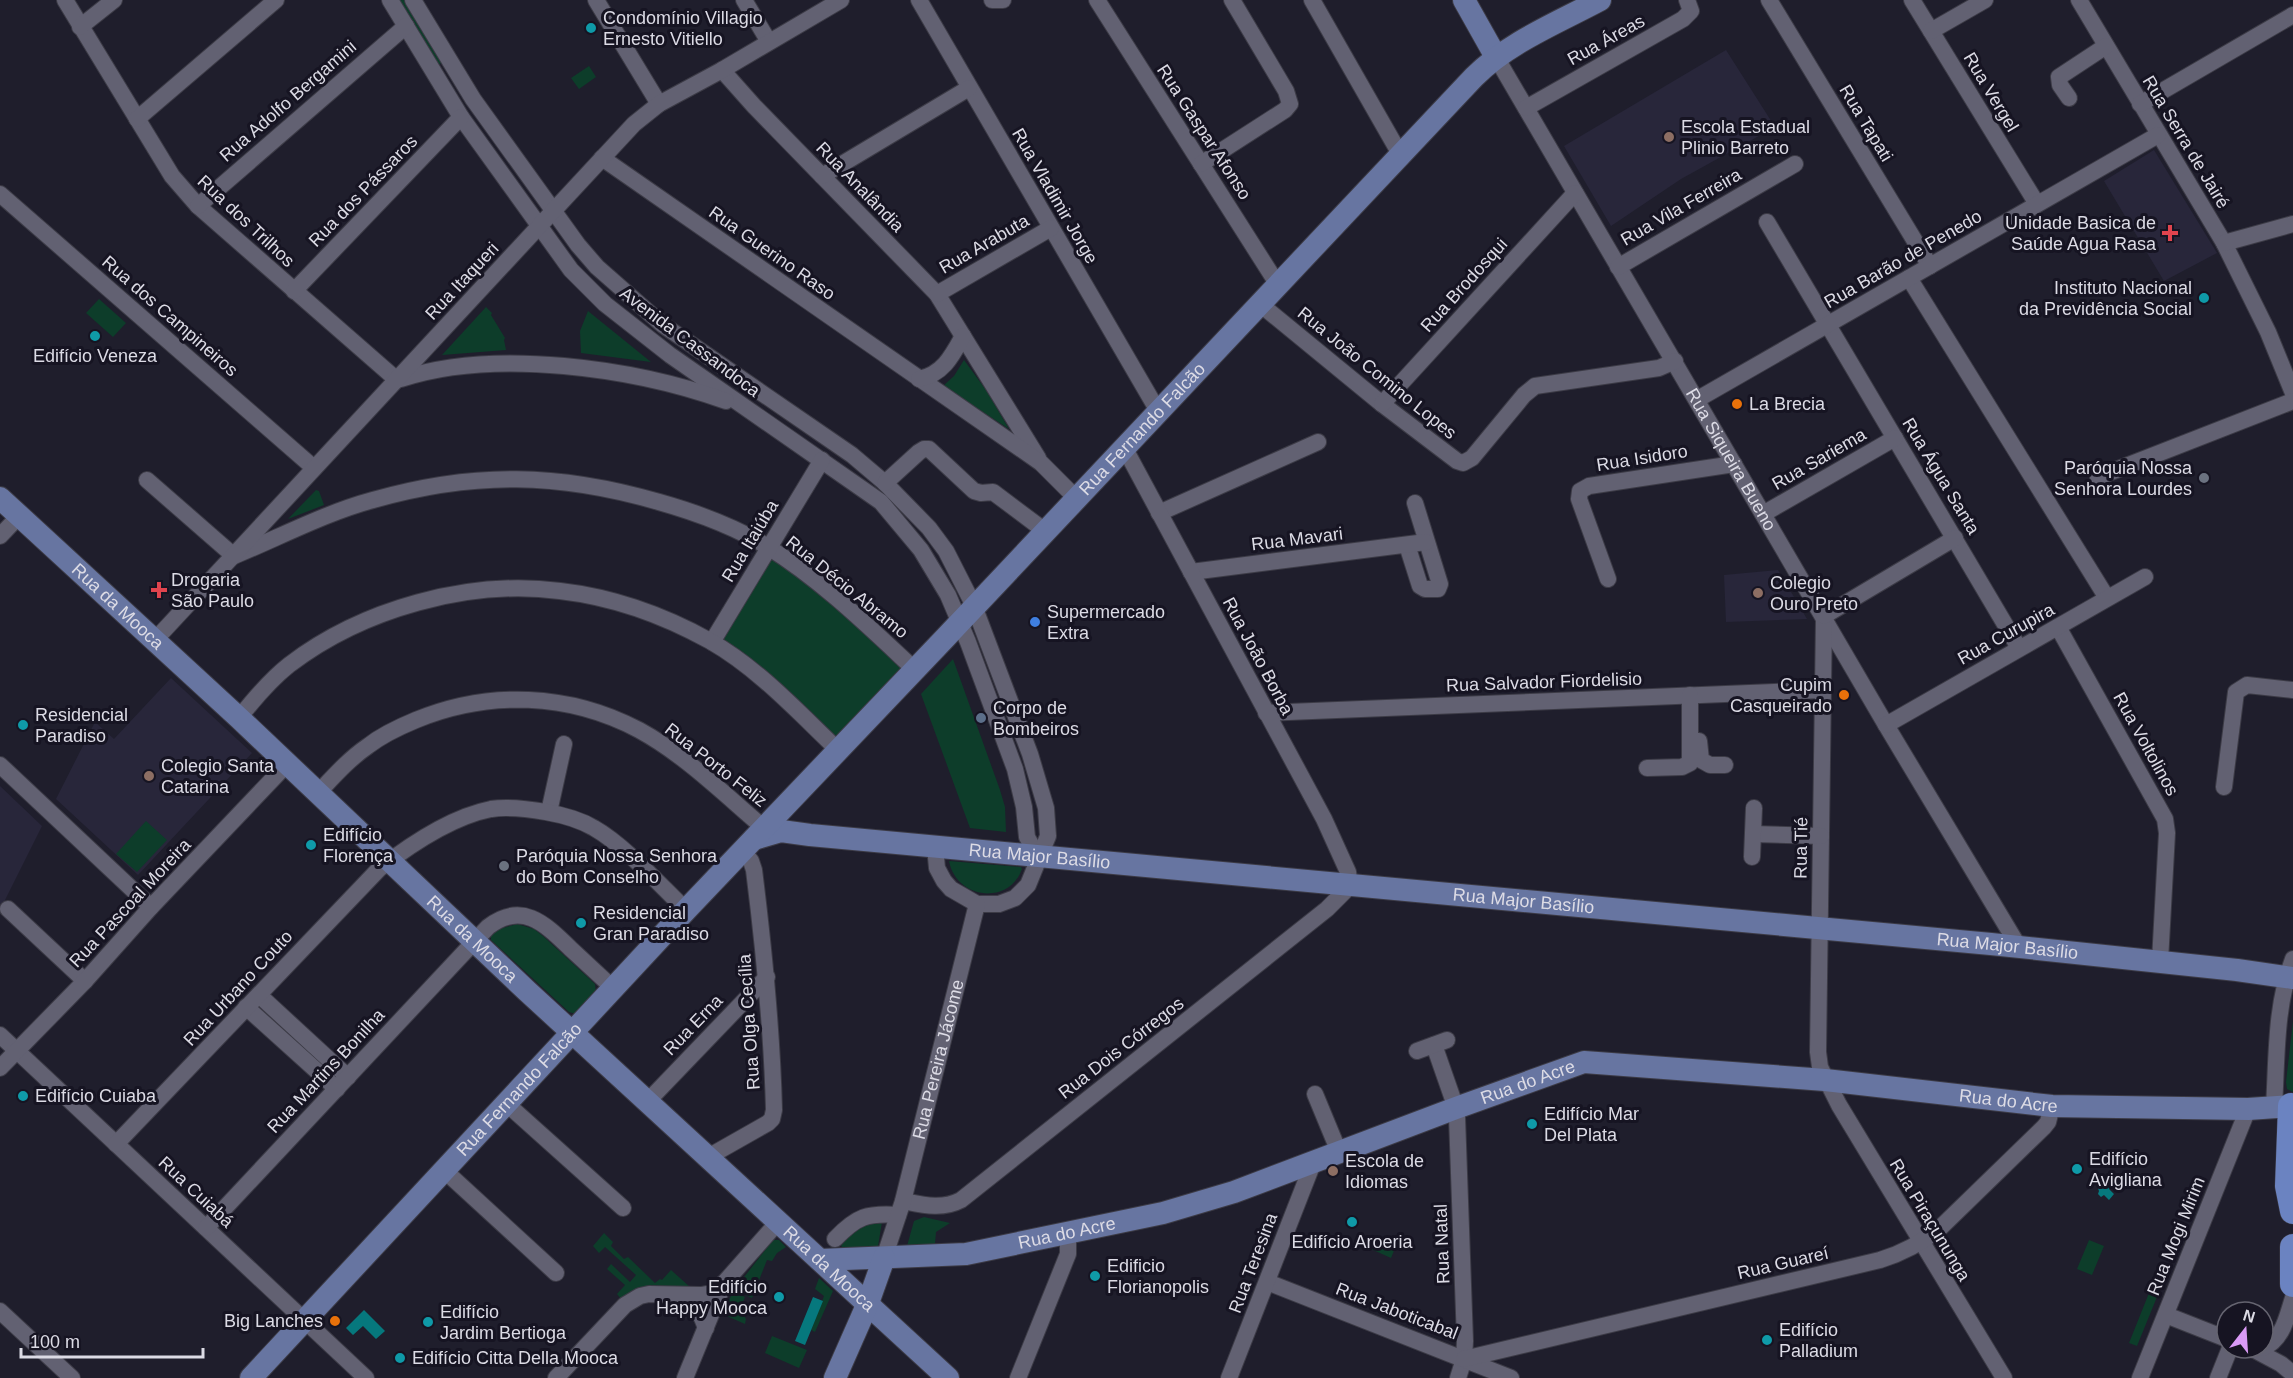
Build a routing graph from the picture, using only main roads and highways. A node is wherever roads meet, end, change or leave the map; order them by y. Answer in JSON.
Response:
{"nodes":[{"id":1,"x":1464,"y":0,"type":"edge"},
{"id":2,"x":1600,"y":0,"type":"edge"},
{"id":3,"x":1496,"y":57,"type":"junction"},
{"id":4,"x":0,"y":498,"type":"edge"},
{"id":5,"x":790,"y":801,"type":"junction"},
{"id":6,"x":810,"y":835,"type":"junction"},
{"id":7,"x":754,"y":839,"type":"junction"},
{"id":8,"x":2291,"y":971,"type":"edge"},
{"id":9,"x":573,"y":1033,"type":"junction"},
{"id":10,"x":2286,"y":1106,"type":"edge"},
{"id":11,"x":2293,"y":1211,"type":"edge"},
{"id":12,"x":2293,"y":1247,"type":"edge"},
{"id":13,"x":884,"y":1258,"type":"junction"},
{"id":14,"x":820,"y":1260,"type":"junction"},
{"id":15,"x":2293,"y":1284,"type":"edge"},
{"id":16,"x":868,"y":1304,"type":"junction"},
{"id":17,"x":251,"y":1378,"type":"edge"},
{"id":18,"x":834,"y":1378,"type":"edge"},
{"id":19,"x":948,"y":1378,"type":"edge"}],
"edges":[{"from":1,"to":3,"type":"main road","name":"Rua Siqueira Bueno"},
{"from":2,"to":3,"type":"main road","name":"Rua Fernando Falcão"},
{"from":3,"to":5,"type":"main road","name":"Rua Fernando Falcão"},
{"from":4,"to":9,"type":"main road","name":"Rua da Mooca"},
{"from":5,"to":6,"type":"main road"},
{"from":5,"to":7,"type":"main road","name":"Rua Fernando Falcão"},
{"from":6,"to":7,"type":"main road","name":"Rua Major Basílio"},
{"from":6,"to":8,"type":"main road","name":"Rua Major Basílio"},
{"from":7,"to":9,"type":"main road","name":"Rua Fernando Falcão"},
{"from":9,"to":14,"type":"main road","name":"Rua da Mooca"},
{"from":9,"to":17,"type":"main road","name":"Rua Fernando Falcão"},
{"from":10,"to":11,"type":"highway"},
{"from":10,"to":13,"type":"main road","name":"Rua do Acre"},
{"from":12,"to":15,"type":"highway"},
{"from":13,"to":14,"type":"main road","name":"Rua do Acre"},
{"from":13,"to":16,"type":"main road","name":"Rua Pereira Jácome"},
{"from":14,"to":16,"type":"main road","name":"Rua da Mooca"},
{"from":16,"to":18,"type":"main road","name":"Rua Pereira Jácome"},
{"from":16,"to":19,"type":"main road","name":"Rua da Mooca"}]}
